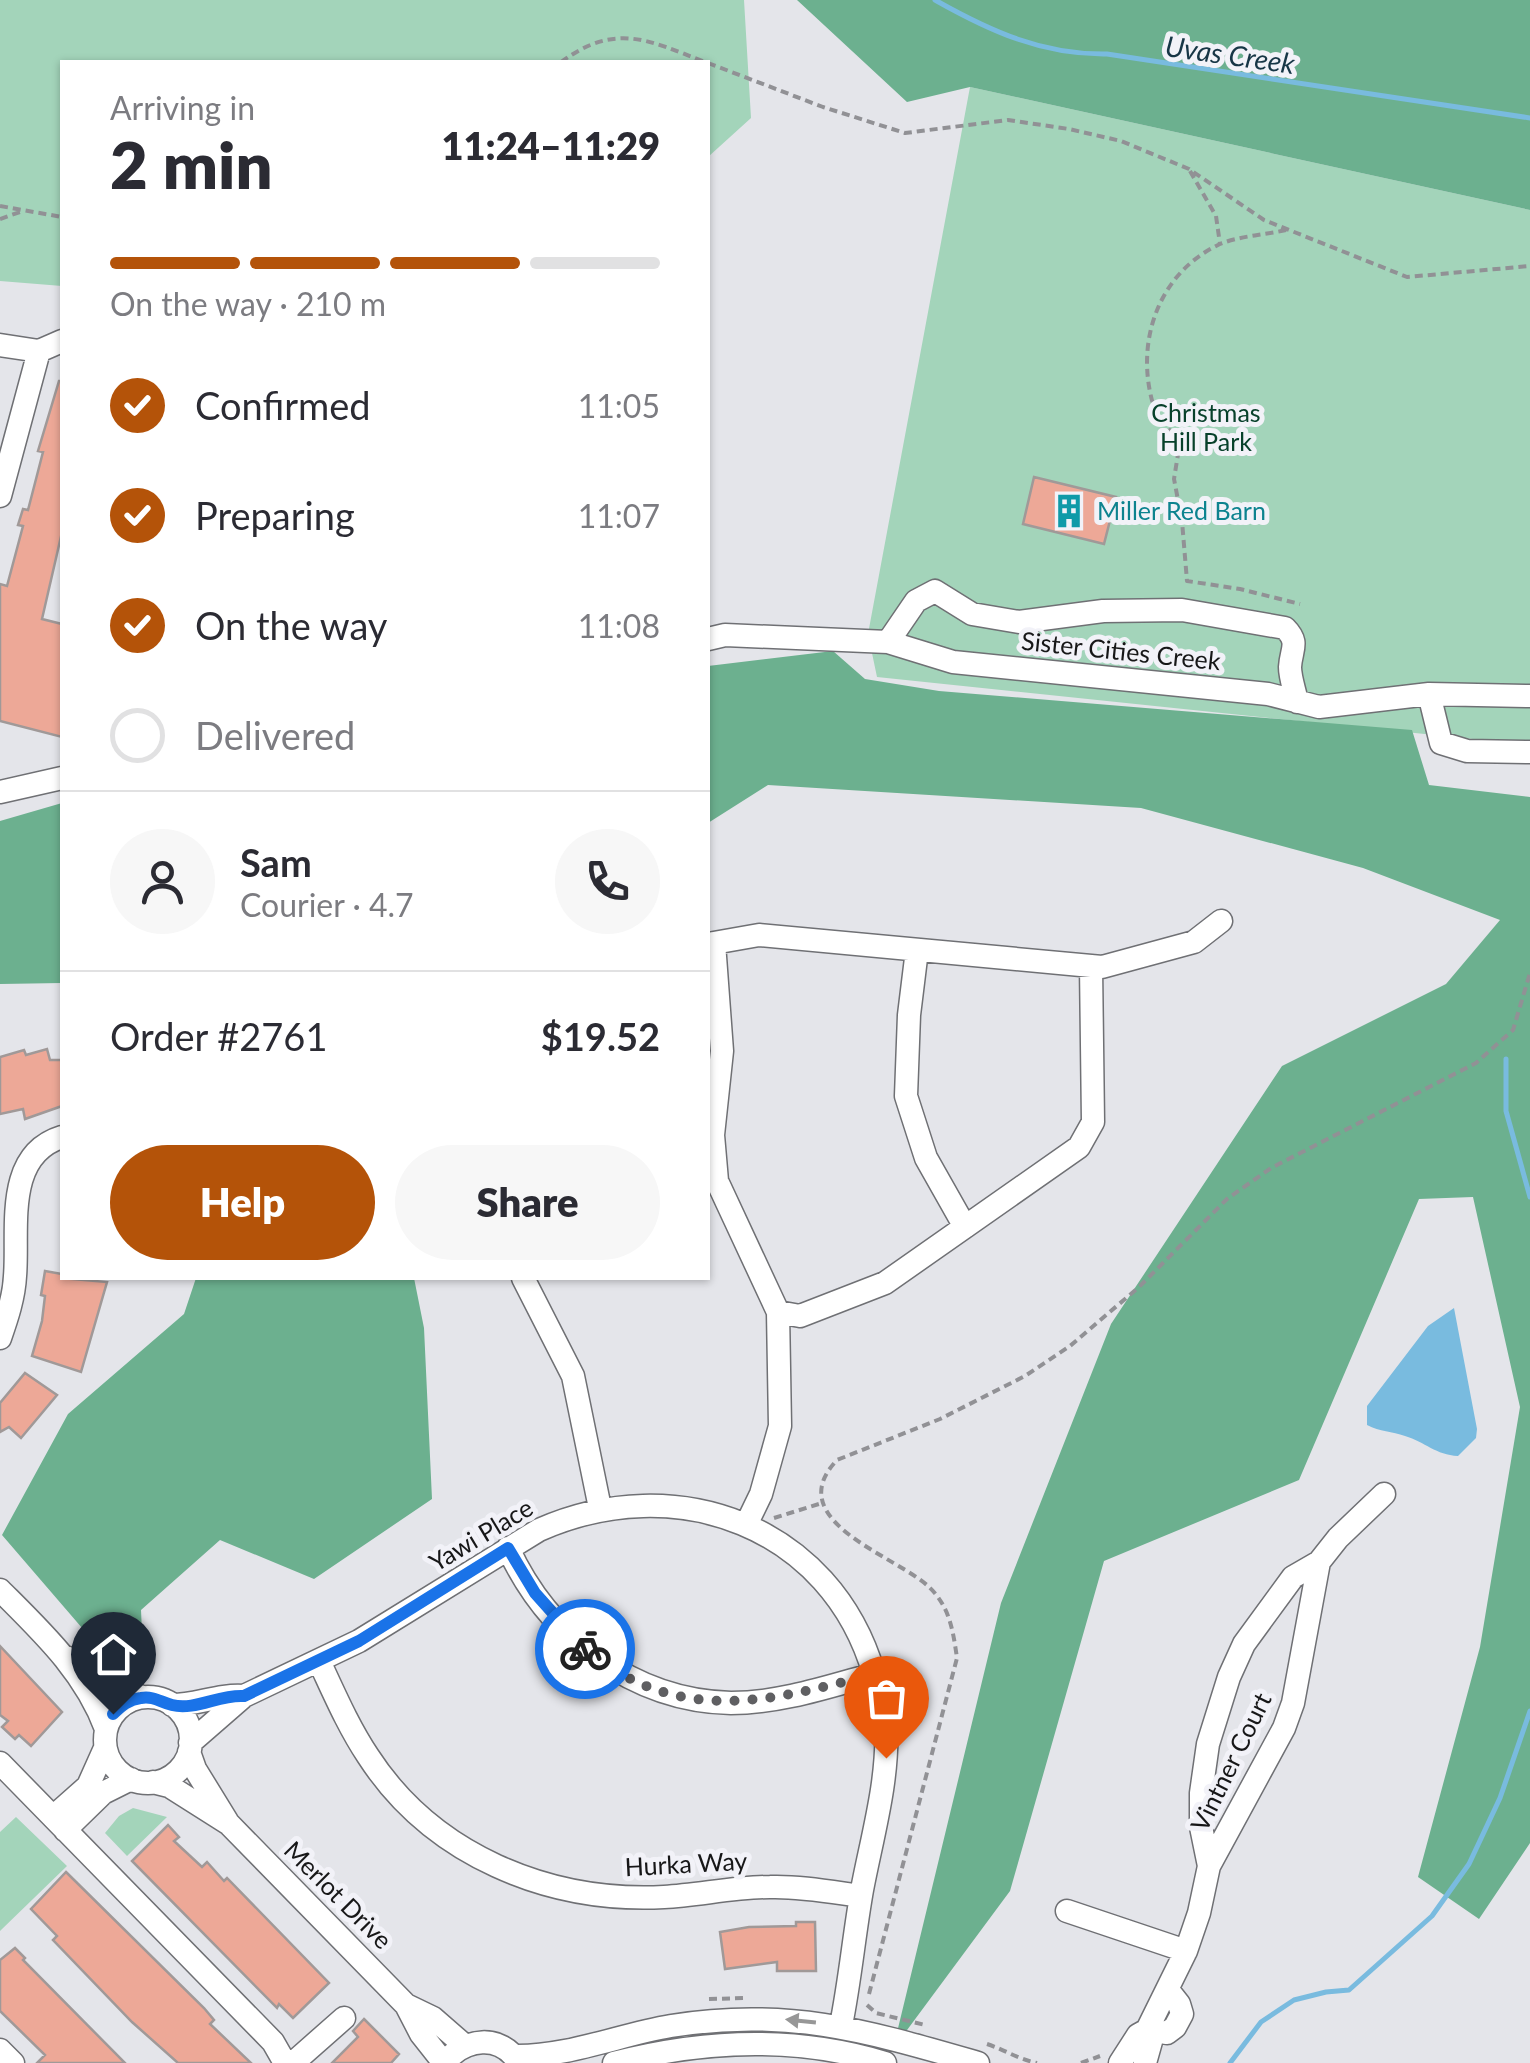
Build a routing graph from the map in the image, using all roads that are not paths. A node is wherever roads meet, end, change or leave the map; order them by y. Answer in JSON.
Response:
{"nodes":[{"id":1,"x":60,"y":342,"type":"edge"},
{"id":2,"x":0,"y":345,"type":"edge"},
{"id":3,"x":38,"y":351,"type":"junction"},
{"id":4,"x":4,"y":461,"type":"edge"},
{"id":5,"x":0,"y":496,"type":"edge"},
{"id":6,"x":710,"y":638,"type":"edge"},
{"id":7,"x":888,"y":642,"type":"junction"},
{"id":8,"x":1429,"y":694,"type":"junction"},
{"id":9,"x":1530,"y":696,"type":"edge"},
{"id":10,"x":1297,"y":702,"type":"junction"},
{"id":11,"x":1530,"y":752,"type":"edge"},
{"id":12,"x":60,"y":778,"type":"edge"},
{"id":13,"x":0,"y":792,"type":"edge"},
{"id":14,"x":1221,"y":922,"type":"dead end"},
{"id":15,"x":711,"y":943,"type":"edge"},
{"id":16,"x":917,"y":950,"type":"junction"},
{"id":17,"x":1092,"y":966,"type":"junction"},
{"id":18,"x":60,"y":1138,"type":"edge"},
{"id":19,"x":965,"y":1226,"type":"junction"},
{"id":20,"x":524,"y":1280,"type":"edge"},
{"id":21,"x":778,"y":1312,"type":"junction"},
{"id":22,"x":0,"y":1338,"type":"edge"},
{"id":23,"x":1384,"y":1494,"type":"dead end"},
{"id":24,"x":600,"y":1508,"type":"junction"},
{"id":25,"x":747,"y":1523,"type":"junction"},
{"id":26,"x":508,"y":1548,"type":"junction"},
{"id":27,"x":1318,"y":1562,"type":"junction"},
{"id":28,"x":0,"y":1590,"type":"edge"},
{"id":29,"x":1262,"y":1618,"type":"junction"},
{"id":30,"x":1304,"y":1634,"type":"junction"},
{"id":31,"x":66,"y":1656,"type":"junction"},
{"id":32,"x":319,"y":1661,"type":"junction"},
{"id":33,"x":874,"y":1674,"type":"junction"},
{"id":34,"x":244,"y":1696,"type":"junction"},
{"id":35,"x":142,"y":1697,"type":"junction"},
{"id":36,"x":172,"y":1705,"type":"junction"},
{"id":37,"x":106,"y":1738,"type":"junction"},
{"id":38,"x":190,"y":1747,"type":"junction"},
{"id":39,"x":0,"y":1763,"type":"edge"},
{"id":40,"x":142,"y":1781,"type":"junction"},
{"id":41,"x":59,"y":1824,"type":"junction"},
{"id":42,"x":229,"y":1824,"type":"junction"},
{"id":43,"x":1209,"y":1866,"type":"junction"},
{"id":44,"x":862,"y":1896,"type":"junction"},
{"id":45,"x":1068,"y":1911,"type":"dead end"},
{"id":46,"x":1186,"y":1951,"type":"junction"},
{"id":47,"x":406,"y":2005,"type":"junction"},
{"id":48,"x":344,"y":2018,"type":"dead end"},
{"id":49,"x":840,"y":2025,"type":"junction"},
{"id":50,"x":1147,"y":2030,"type":"junction"},
{"id":51,"x":464,"y":2044,"type":"junction"},
{"id":52,"x":0,"y":2050,"type":"edge"},
{"id":53,"x":517,"y":2059,"type":"edge"},
{"id":54,"x":12,"y":2063,"type":"edge"},
{"id":55,"x":285,"y":2063,"type":"edge"},
{"id":56,"x":293,"y":2063,"type":"edge"},
{"id":57,"x":444,"y":2063,"type":"edge"},
{"id":58,"x":614,"y":2063,"type":"edge"},
{"id":59,"x":886,"y":2063,"type":"edge"},
{"id":60,"x":978,"y":2063,"type":"edge"},
{"id":61,"x":1120,"y":2063,"type":"edge"},
{"id":62,"x":1145,"y":2063,"type":"edge"}],
"edges":[{"from":1,"to":3,"type":"street"},
{"from":2,"to":3,"type":"street"},
{"from":3,"to":4,"type":"street"},
{"from":4,"to":5,"type":"street"},
{"from":6,"to":7,"type":"street","name":"Sister Cities Creek"},
{"from":7,"to":10,"type":"street","name":"Sister Cities Creek"},
{"from":7,"to":10,"type":"street"},
{"from":8,"to":9,"type":"street","name":"Sister Cities Creek"},
{"from":8,"to":10,"type":"street","name":"Sister Cities Creek"},
{"from":8,"to":11,"type":"street"},
{"from":12,"to":13,"type":"street"},
{"from":14,"to":17,"type":"street"},
{"from":15,"to":16,"type":"street"},
{"from":15,"to":21,"type":"street"},
{"from":16,"to":17,"type":"street"},
{"from":16,"to":19,"type":"street"},
{"from":17,"to":19,"type":"street"},
{"from":18,"to":22,"type":"street"},
{"from":19,"to":21,"type":"street"},
{"from":20,"to":24,"type":"street"},
{"from":21,"to":25,"type":"street"},
{"from":23,"to":27,"type":"street","name":"Vintner Court"},
{"from":24,"to":25,"type":"street","name":"Yawi Place"},
{"from":24,"to":26,"type":"street","name":"Yawi Place"},
{"from":25,"to":33,"type":"street","name":"Yawi Place"},
{"from":26,"to":32,"type":"street","name":"Yawi Place"},
{"from":26,"to":33,"type":"street"},
{"from":27,"to":29,"type":"street","name":"Vintner Court"},
{"from":27,"to":30,"type":"street","name":"Vintner Court"},
{"from":28,"to":31,"type":"street","name":"Merlot Drive"},
{"from":29,"to":30,"type":"street"},
{"from":29,"to":43,"type":"street","name":"Vintner Court"},
{"from":30,"to":43,"type":"street","name":"Vintner Court"},
{"from":31,"to":35,"type":"street","name":"Merlot Drive"},
{"from":31,"to":37,"type":"street","name":"Merlot Drive"},
{"from":32,"to":34,"type":"street","name":"Yawi Place"},
{"from":32,"to":44,"type":"street","name":"Hurka Way"},
{"from":33,"to":44,"type":"street","name":"Yawi Place"},
{"from":34,"to":36,"type":"street"},
{"from":34,"to":38,"type":"street"},
{"from":35,"to":36,"type":"street","name":"Merlot Drive"},
{"from":35,"to":37,"type":"street"},
{"from":36,"to":38,"type":"street","name":"Merlot Drive"},
{"from":37,"to":40,"type":"street","name":"Merlot Drive"},
{"from":37,"to":41,"type":"street"},
{"from":38,"to":40,"type":"street"},
{"from":38,"to":42,"type":"street","name":"Merlot Drive"},
{"from":39,"to":41,"type":"street"},
{"from":40,"to":41,"type":"street"},
{"from":40,"to":42,"type":"street","name":"Merlot Drive"},
{"from":41,"to":55,"type":"street"},
{"from":42,"to":47,"type":"street","name":"Merlot Drive"},
{"from":43,"to":46,"type":"street","name":"Vintner Court"},
{"from":44,"to":49,"type":"street","name":"Yawi Place"},
{"from":45,"to":46,"type":"street"},
{"from":46,"to":50,"type":"street","name":"Vintner Court"},
{"from":47,"to":51,"type":"street","name":"Merlot Drive"},
{"from":47,"to":57,"type":"street","name":"Merlot Drive"},
{"from":48,"to":56,"type":"street"},
{"from":49,"to":53,"type":"street","one_way":true},
{"from":49,"to":60,"type":"street"},
{"from":50,"to":61,"type":"street","name":"Vintner Court"},
{"from":50,"to":62,"type":"street","name":"Vintner Court"},
{"from":51,"to":53,"type":"street","name":"Merlot Drive"},
{"from":51,"to":57,"type":"street","name":"Merlot Drive"},
{"from":52,"to":54,"type":"street"},
{"from":58,"to":59,"type":"street"}]}
